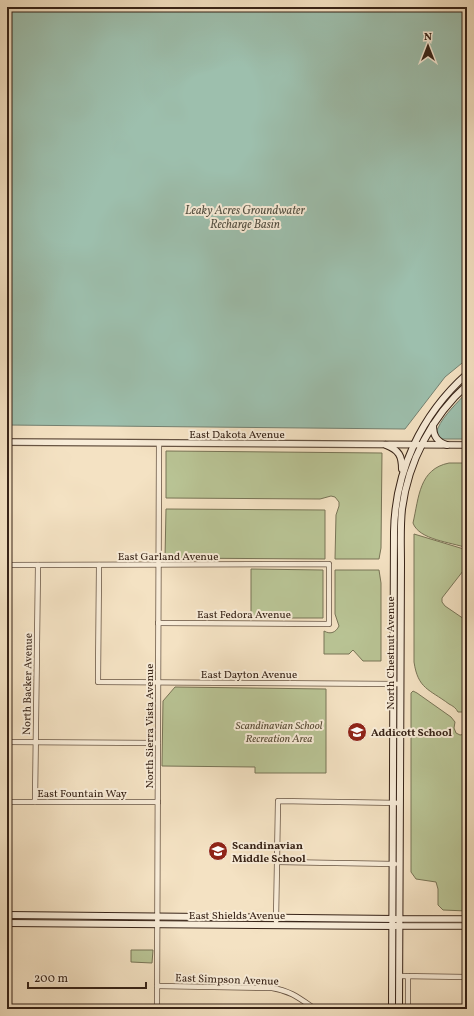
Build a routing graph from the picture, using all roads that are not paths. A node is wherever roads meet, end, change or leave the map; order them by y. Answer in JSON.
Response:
{"nodes":[{"id":1,"x":467,"y":374,"type":"edge"},
{"id":2,"x":467,"y":385,"type":"edge"},
{"id":3,"x":433,"y":424,"type":"junction"},
{"id":4,"x":7,"y":442,"type":"edge"},
{"id":5,"x":159,"y":443,"type":"junction"},
{"id":6,"x":386,"y":445,"type":"junction"},
{"id":7,"x":414,"y":445,"type":"junction"},
{"id":8,"x":422,"y":445,"type":"junction"},
{"id":9,"x":447,"y":445,"type":"junction"},
{"id":10,"x":467,"y":446,"type":"edge"},
{"id":11,"x":402,"y":474,"type":"junction"},
{"id":12,"x":393,"y":564,"type":"junction"},
{"id":13,"x":401,"y":564,"type":"junction"},
{"id":14,"x":7,"y":565,"type":"edge"},
{"id":15,"x":159,"y":565,"type":"junction"},
{"id":16,"x":38,"y":566,"type":"junction"},
{"id":17,"x":99,"y":566,"type":"junction"},
{"id":18,"x":158,"y":622,"type":"junction"},
{"id":19,"x":329,"y":624,"type":"joint"},
{"id":20,"x":158,"y":682,"type":"junction"},
{"id":21,"x":393,"y":684,"type":"junction"},
{"id":22,"x":400,"y":684,"type":"junction"},
{"id":23,"x":7,"y":742,"type":"edge"},
{"id":24,"x":36,"y":742,"type":"junction"},
{"id":25,"x":158,"y":743,"type":"junction"},
{"id":26,"x":7,"y":802,"type":"edge"},
{"id":27,"x":35,"y":802,"type":"junction"},
{"id":28,"x":158,"y":802,"type":"junction"},
{"id":29,"x":392,"y":803,"type":"junction"},
{"id":30,"x":400,"y":803,"type":"junction"},
{"id":31,"x":277,"y":862,"type":"junction"},
{"id":32,"x":392,"y":864,"type":"junction"},
{"id":33,"x":399,"y":864,"type":"junction"},
{"id":34,"x":7,"y":915,"type":"edge"},
{"id":35,"x":74,"y":916,"type":"junction"},
{"id":36,"x":157,"y":916,"type":"junction"},
{"id":37,"x":277,"y":918,"type":"junction"},
{"id":38,"x":392,"y":919,"type":"junction"},
{"id":39,"x":399,"y":919,"type":"junction"},
{"id":40,"x":7,"y":923,"type":"edge"},
{"id":41,"x":43,"y":923,"type":"junction"},
{"id":42,"x":467,"y":923,"type":"edge"},
{"id":43,"x":157,"y":924,"type":"junction"},
{"id":44,"x":276,"y":925,"type":"junction"},
{"id":45,"x":392,"y":926,"type":"junction"},
{"id":46,"x":399,"y":926,"type":"junction"},
{"id":47,"x":399,"y":976,"type":"junction"},
{"id":48,"x":408,"y":976,"type":"junction"},
{"id":49,"x":467,"y":977,"type":"edge"},
{"id":50,"x":157,"y":986,"type":"junction"},
{"id":51,"x":392,"y":988,"type":"junction"},
{"id":52,"x":157,"y":1009,"type":"edge"},
{"id":53,"x":315,"y":1009,"type":"edge"},
{"id":54,"x":392,"y":1009,"type":"edge"},
{"id":55,"x":395,"y":1009,"type":"edge"},
{"id":56,"x":399,"y":1009,"type":"edge"},
{"id":57,"x":408,"y":1009,"type":"edge"}],
"edges":[{"from":1,"to":7,"type":"main road","name":"North Chestnut Avenue"},
{"from":2,"to":3,"type":"main road","name":"North Chestnut Avenue"},
{"from":3,"to":8,"type":"main road","name":"North Chestnut Avenue"},
{"from":3,"to":9,"type":"main road"},
{"from":4,"to":5,"type":"street","name":"East Dakota Avenue"},
{"from":5,"to":6,"type":"street","name":"East Dakota Avenue"},
{"from":5,"to":15,"type":"street","name":"North Sierra Vista Avenue"},
{"from":6,"to":7,"type":"street","name":"East Dakota Avenue"},
{"from":6,"to":11,"type":"main road"},
{"from":7,"to":8,"type":"street","name":"East Dakota Avenue"},
{"from":7,"to":11,"type":"main road","name":"North Chestnut Avenue"},
{"from":8,"to":9,"type":"street","name":"East Dakota Avenue"},
{"from":8,"to":13,"type":"main road","name":"North Chestnut Avenue"},
{"from":9,"to":10,"type":"street","name":"East Dakota Avenue"},
{"from":11,"to":12,"type":"main road","name":"North Chestnut Avenue"},
{"from":12,"to":13,"type":"main road"},
{"from":12,"to":21,"type":"main road","name":"North Chestnut Avenue"},
{"from":13,"to":22,"type":"main road","name":"North Chestnut Avenue"},
{"from":14,"to":16,"type":"street","name":"East Garland Avenue"},
{"from":15,"to":17,"type":"street","name":"East Garland Avenue"},
{"from":15,"to":18,"type":"street","name":"North Sierra Vista Avenue"},
{"from":15,"to":19,"type":"street","name":"East Garland Avenue"},
{"from":16,"to":17,"type":"street","name":"East Garland Avenue"},
{"from":16,"to":24,"type":"street","name":"North Backer Avenue"},
{"from":17,"to":20,"type":"street","name":"East Dayton Avenue"},
{"from":18,"to":19,"type":"street","name":"East Fedora Avenue"},
{"from":18,"to":20,"type":"street","name":"North Sierra Vista Avenue"},
{"from":20,"to":21,"type":"street","name":"East Dayton Avenue"},
{"from":20,"to":25,"type":"street","name":"North Sierra Vista Avenue"},
{"from":21,"to":22,"type":"street","name":"East Dayton Avenue"},
{"from":21,"to":29,"type":"main road","name":"North Chestnut Avenue"},
{"from":22,"to":30,"type":"main road","name":"North Chestnut Avenue"},
{"from":23,"to":24,"type":"street"},
{"from":24,"to":25,"type":"street"},
{"from":24,"to":27,"type":"street","name":"North Backer Avenue"},
{"from":25,"to":28,"type":"street","name":"North Sierra Vista Avenue"},
{"from":26,"to":27,"type":"street","name":"East Fountain Way"},
{"from":27,"to":28,"type":"street","name":"East Fountain Way"},
{"from":28,"to":36,"type":"street","name":"North Sierra Vista Avenue"},
{"from":29,"to":30,"type":"street"},
{"from":29,"to":31,"type":"street"},
{"from":29,"to":32,"type":"main road","name":"North Chestnut Avenue"},
{"from":30,"to":33,"type":"main road","name":"North Chestnut Avenue"},
{"from":31,"to":32,"type":"street"},
{"from":31,"to":37,"type":"street"},
{"from":32,"to":33,"type":"street"},
{"from":32,"to":38,"type":"main road","name":"North Chestnut Avenue"},
{"from":33,"to":39,"type":"main road","name":"North Chestnut Avenue"},
{"from":34,"to":35,"type":"main road","name":"East Shields Avenue"},
{"from":35,"to":36,"type":"main road","name":"East Shields Avenue"},
{"from":35,"to":41,"type":"main road"},
{"from":36,"to":37,"type":"main road","name":"East Shields Avenue"},
{"from":36,"to":43,"type":"street","name":"North Sierra Vista Avenue"},
{"from":37,"to":38,"type":"main road","name":"East Shields Avenue"},
{"from":37,"to":44,"type":"street"},
{"from":38,"to":39,"type":"main road","name":"East Shields Avenue"},
{"from":38,"to":45,"type":"main road","name":"North Chestnut Avenue"},
{"from":39,"to":42,"type":"street","name":"East Shields Avenue"},
{"from":39,"to":46,"type":"main road","name":"North Chestnut Avenue"},
{"from":40,"to":41,"type":"main road","name":"East Shields Avenue"},
{"from":41,"to":43,"type":"main road","name":"East Shields Avenue"},
{"from":42,"to":46,"type":"street","name":"East Shields Avenue"},
{"from":43,"to":44,"type":"main road","name":"East Shields Avenue"},
{"from":43,"to":50,"type":"street","name":"North Sierra Vista Avenue"},
{"from":44,"to":45,"type":"main road","name":"East Shields Avenue"},
{"from":45,"to":46,"type":"main road","name":"East Shields Avenue"},
{"from":45,"to":51,"type":"main road","name":"North Chestnut Avenue"},
{"from":46,"to":47,"type":"main road","name":"North Chestnut Avenue"},
{"from":47,"to":48,"type":"street"},
{"from":47,"to":56,"type":"main road","name":"North Chestnut Avenue"},
{"from":48,"to":49,"type":"street"},
{"from":48,"to":57,"type":"street"},
{"from":50,"to":52,"type":"street","name":"North Sierra Vista Avenue"},
{"from":50,"to":53,"type":"street","name":"East Simpson Avenue"},
{"from":51,"to":54,"type":"main road","name":"North Chestnut Avenue"},
{"from":51,"to":55,"type":"main road"}]}
